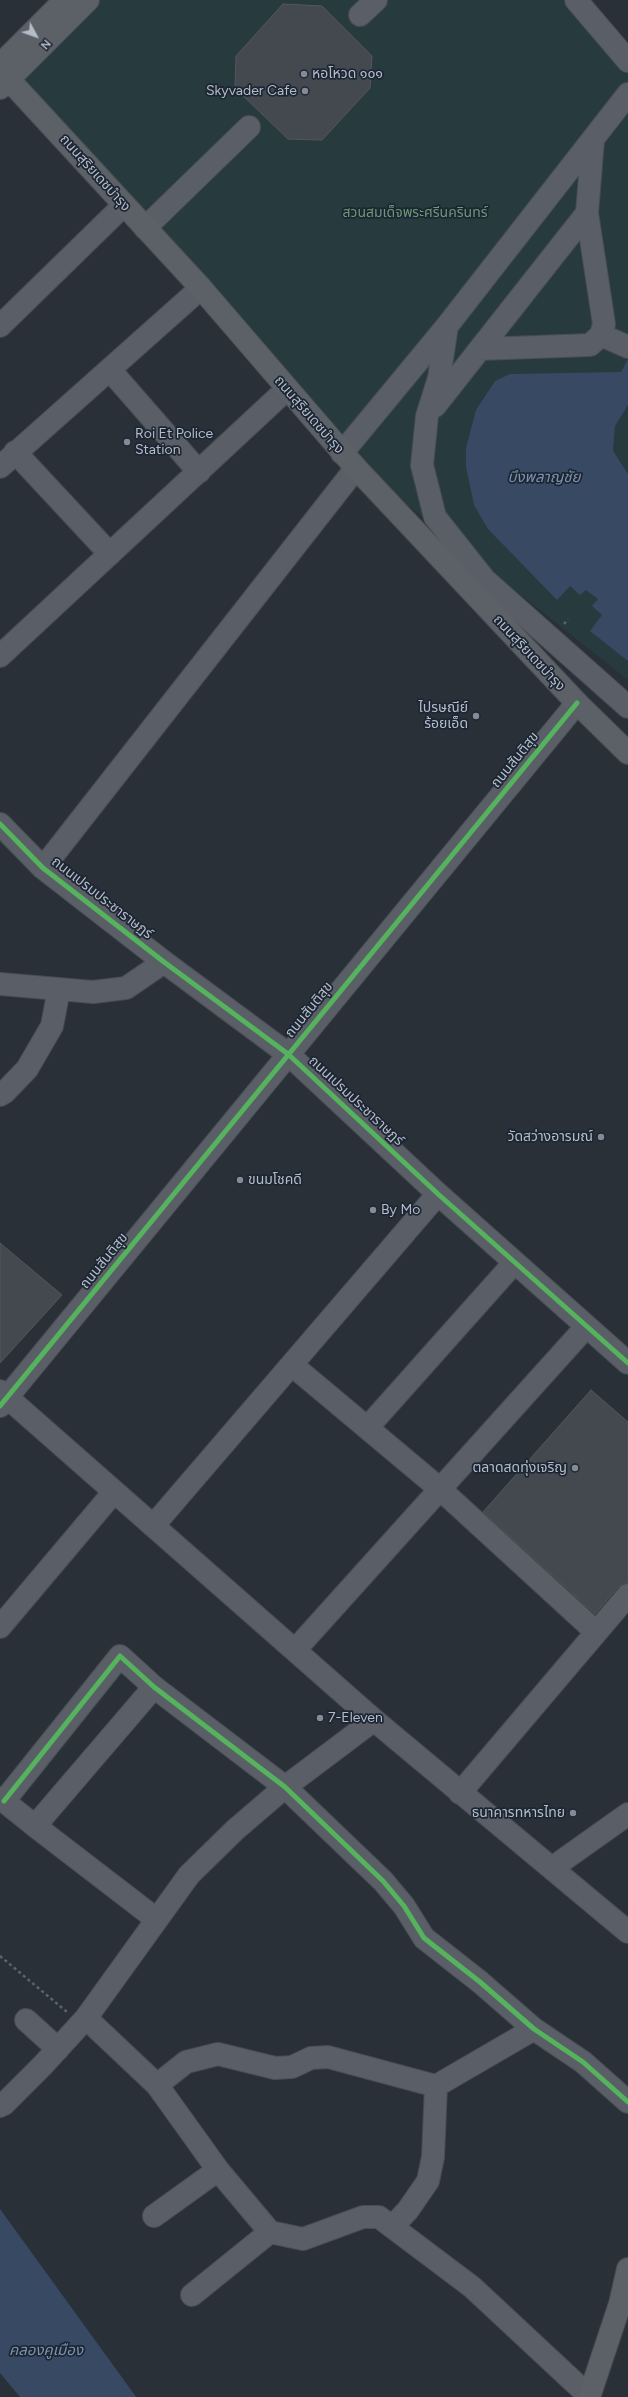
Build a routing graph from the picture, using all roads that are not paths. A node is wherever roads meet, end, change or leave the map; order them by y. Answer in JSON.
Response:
{"nodes":[{"id":1,"x":65,"y":0,"type":"edge"},
{"id":2,"x":88,"y":0,"type":"edge"},
{"id":3,"x":376,"y":0,"type":"edge"},
{"id":4,"x":576,"y":0,"type":"edge"},
{"id":5,"x":360,"y":15,"type":"dead end"},
{"id":6,"x":628,"y":61,"type":"edge"},
{"id":7,"x":2,"y":75,"type":"edge"},
{"id":8,"x":628,"y":94,"type":"edge"},
{"id":9,"x":249,"y":127,"type":"dead end"},
{"id":10,"x":593,"y":140,"type":"junction"},
{"id":11,"x":124,"y":205,"type":"junction"},
{"id":12,"x":587,"y":213,"type":"junction"},
{"id":13,"x":145,"y":228,"type":"junction"},
{"id":14,"x":201,"y":288,"type":"junction"},
{"id":15,"x":0,"y":326,"type":"edge"},
{"id":16,"x":447,"y":326,"type":"junction"},
{"id":17,"x":601,"y":335,"type":"junction"},
{"id":18,"x":628,"y":347,"type":"edge"},
{"id":19,"x":480,"y":349,"type":"junction"},
{"id":20,"x":110,"y":370,"type":"junction"},
{"id":21,"x":287,"y":389,"type":"junction"},
{"id":22,"x":427,"y":416,"type":"junction"},
{"id":23,"x":7,"y":460,"type":"edge"},
{"id":24,"x":349,"y":461,"type":"junction"},
{"id":25,"x":199,"y":472,"type":"junction"},
{"id":26,"x":110,"y":554,"type":"junction"},
{"id":27,"x":0,"y":656,"type":"edge"},
{"id":28,"x":577,"y":703,"type":"junction"},
{"id":29,"x":628,"y":707,"type":"edge"},
{"id":30,"x":628,"y":752,"type":"edge"},
{"id":31,"x":0,"y":824,"type":"edge"},
{"id":32,"x":43,"y":868,"type":"junction"},
{"id":33,"x":164,"y":962,"type":"junction"},
{"id":34,"x":0,"y":984,"type":"edge"},
{"id":35,"x":59,"y":988,"type":"junction"},
{"id":36,"x":288,"y":1054,"type":"junction"},
{"id":37,"x":0,"y":1094,"type":"edge"},
{"id":38,"x":438,"y":1194,"type":"junction"},
{"id":39,"x":514,"y":1263,"type":"junction"},
{"id":40,"x":586,"y":1327,"type":"junction"},
{"id":41,"x":628,"y":1364,"type":"edge"},
{"id":42,"x":292,"y":1365,"type":"junction"},
{"id":43,"x":2,"y":1398,"type":"edge"},
{"id":44,"x":366,"y":1428,"type":"junction"},
{"id":45,"x":440,"y":1489,"type":"junction"},
{"id":46,"x":113,"y":1493,"type":"junction"},
{"id":47,"x":153,"y":1526,"type":"junction"},
{"id":48,"x":628,"y":1595,"type":"edge"},
{"id":49,"x":0,"y":1627,"type":"edge"},
{"id":50,"x":596,"y":1632,"type":"junction"},
{"id":51,"x":296,"y":1649,"type":"junction"},
{"id":52,"x":154,"y":1687,"type":"junction"},
{"id":53,"x":374,"y":1720,"type":"junction"},
{"id":54,"x":285,"y":1787,"type":"junction"},
{"id":55,"x":460,"y":1793,"type":"junction"},
{"id":56,"x":2,"y":1800,"type":"edge"},
{"id":57,"x":628,"y":1814,"type":"edge"},
{"id":58,"x":35,"y":1826,"type":"junction"},
{"id":59,"x":552,"y":1868,"type":"junction"},
{"id":60,"x":156,"y":1919,"type":"junction"},
{"id":61,"x":628,"y":1932,"type":"edge"},
{"id":62,"x":26,"y":2020,"type":"dead end"},
{"id":63,"x":84,"y":2020,"type":"junction"},
{"id":64,"x":534,"y":2029,"type":"junction"},
{"id":65,"x":58,"y":2049,"type":"junction"},
{"id":66,"x":157,"y":2085,"type":"junction"},
{"id":67,"x":436,"y":2086,"type":"junction"},
{"id":68,"x":628,"y":2102,"type":"edge"},
{"id":69,"x":0,"y":2106,"type":"edge"},
{"id":70,"x":218,"y":2170,"type":"junction"},
{"id":71,"x":154,"y":2216,"type":"dead end"},
{"id":72,"x":393,"y":2226,"type":"junction"},
{"id":73,"x":270,"y":2232,"type":"junction"},
{"id":74,"x":628,"y":2269,"type":"edge"},
{"id":75,"x":192,"y":2295,"type":"dead end"},
{"id":76,"x":624,"y":2307,"type":"edge"},
{"id":77,"x":589,"y":2397,"type":"edge"}],
"edges":[{"from":1,"to":7,"type":"main road"},
{"from":2,"to":7,"type":"main road"},
{"from":3,"to":5,"type":"street"},
{"from":4,"to":6,"type":"street"},
{"from":7,"to":11,"type":"main road","name":"ถนนสุริยเดชบำรุง"},
{"from":8,"to":10,"type":"street"},
{"from":9,"to":13,"type":"street"},
{"from":10,"to":12,"type":"street"},
{"from":10,"to":16,"type":"street"},
{"from":11,"to":13,"type":"main road","name":"ถนนสุริยเดชบำรุง"},
{"from":11,"to":15,"type":"street"},
{"from":12,"to":17,"type":"street"},
{"from":12,"to":19,"type":"street"},
{"from":13,"to":14,"type":"main road","name":"ถนนสุริยเดชบำรุง"},
{"from":14,"to":20,"type":"street"},
{"from":14,"to":21,"type":"main road","name":"ถนนสุริยเดชบำรุง"},
{"from":16,"to":22,"type":"street"},
{"from":16,"to":24,"type":"street"},
{"from":17,"to":18,"type":"street"},
{"from":17,"to":19,"type":"street"},
{"from":19,"to":22,"type":"street"},
{"from":20,"to":23,"type":"street"},
{"from":20,"to":25,"type":"street"},
{"from":21,"to":24,"type":"main road","name":"ถนนสุริยเดชบำรุง"},
{"from":21,"to":25,"type":"street"},
{"from":22,"to":29,"type":"street"},
{"from":23,"to":26,"type":"street"},
{"from":24,"to":28,"type":"main road","name":"ถนนสุริยเดชบำรุง"},
{"from":24,"to":32,"type":"street"},
{"from":25,"to":26,"type":"street"},
{"from":26,"to":27,"type":"street"},
{"from":28,"to":30,"type":"main road","name":"ถนนสุริยเดชบำรุง"},
{"from":28,"to":36,"type":"street","name":"ถนนสันติสุข"},
{"from":31,"to":32,"type":"street","name":"ถนนเปรมประชาราษฏร์"},
{"from":32,"to":33,"type":"street","name":"ถนนเปรมประชาราษฏร์"},
{"from":33,"to":35,"type":"street"},
{"from":33,"to":36,"type":"street","name":"ถนนเปรมประชาราษฏร์"},
{"from":34,"to":35,"type":"street"},
{"from":35,"to":37,"type":"street"},
{"from":36,"to":38,"type":"street","name":"ถนนเปรมประชาราษฏร์"},
{"from":36,"to":43,"type":"street","name":"ถนนสันติสุข"},
{"from":38,"to":39,"type":"street","name":"ถนนเปรมประชาราษฏร์"},
{"from":38,"to":42,"type":"street"},
{"from":39,"to":40,"type":"street","name":"ถนนเปรมประชาราษฏร์"},
{"from":39,"to":44,"type":"street"},
{"from":40,"to":41,"type":"street","name":"ถนนเปรมประชาราษฏร์"},
{"from":40,"to":45,"type":"street"},
{"from":42,"to":44,"type":"street"},
{"from":42,"to":47,"type":"street"},
{"from":43,"to":46,"type":"street"},
{"from":44,"to":45,"type":"street"},
{"from":45,"to":50,"type":"street"},
{"from":45,"to":51,"type":"street"},
{"from":46,"to":47,"type":"street"},
{"from":46,"to":49,"type":"street"},
{"from":47,"to":51,"type":"street"},
{"from":48,"to":50,"type":"street"},
{"from":50,"to":55,"type":"street"},
{"from":51,"to":53,"type":"street"},
{"from":52,"to":54,"type":"street"},
{"from":52,"to":56,"type":"street"},
{"from":52,"to":58,"type":"street"},
{"from":53,"to":54,"type":"street"},
{"from":53,"to":55,"type":"street"},
{"from":54,"to":60,"type":"street"},
{"from":54,"to":64,"type":"street"},
{"from":55,"to":59,"type":"street"},
{"from":56,"to":58,"type":"street"},
{"from":57,"to":59,"type":"street"},
{"from":58,"to":60,"type":"street"},
{"from":59,"to":61,"type":"street"},
{"from":60,"to":63,"type":"street"},
{"from":62,"to":65,"type":"street"},
{"from":63,"to":65,"type":"street"},
{"from":63,"to":66,"type":"street"},
{"from":64,"to":67,"type":"street"},
{"from":64,"to":68,"type":"street"},
{"from":65,"to":69,"type":"street"},
{"from":66,"to":67,"type":"street"},
{"from":66,"to":70,"type":"street"},
{"from":67,"to":72,"type":"street"},
{"from":70,"to":71,"type":"street"},
{"from":70,"to":73,"type":"street"},
{"from":72,"to":73,"type":"street"},
{"from":72,"to":77,"type":"street"},
{"from":73,"to":75,"type":"street"},
{"from":74,"to":76,"type":"main road"},
{"from":76,"to":77,"type":"main road"}]}
